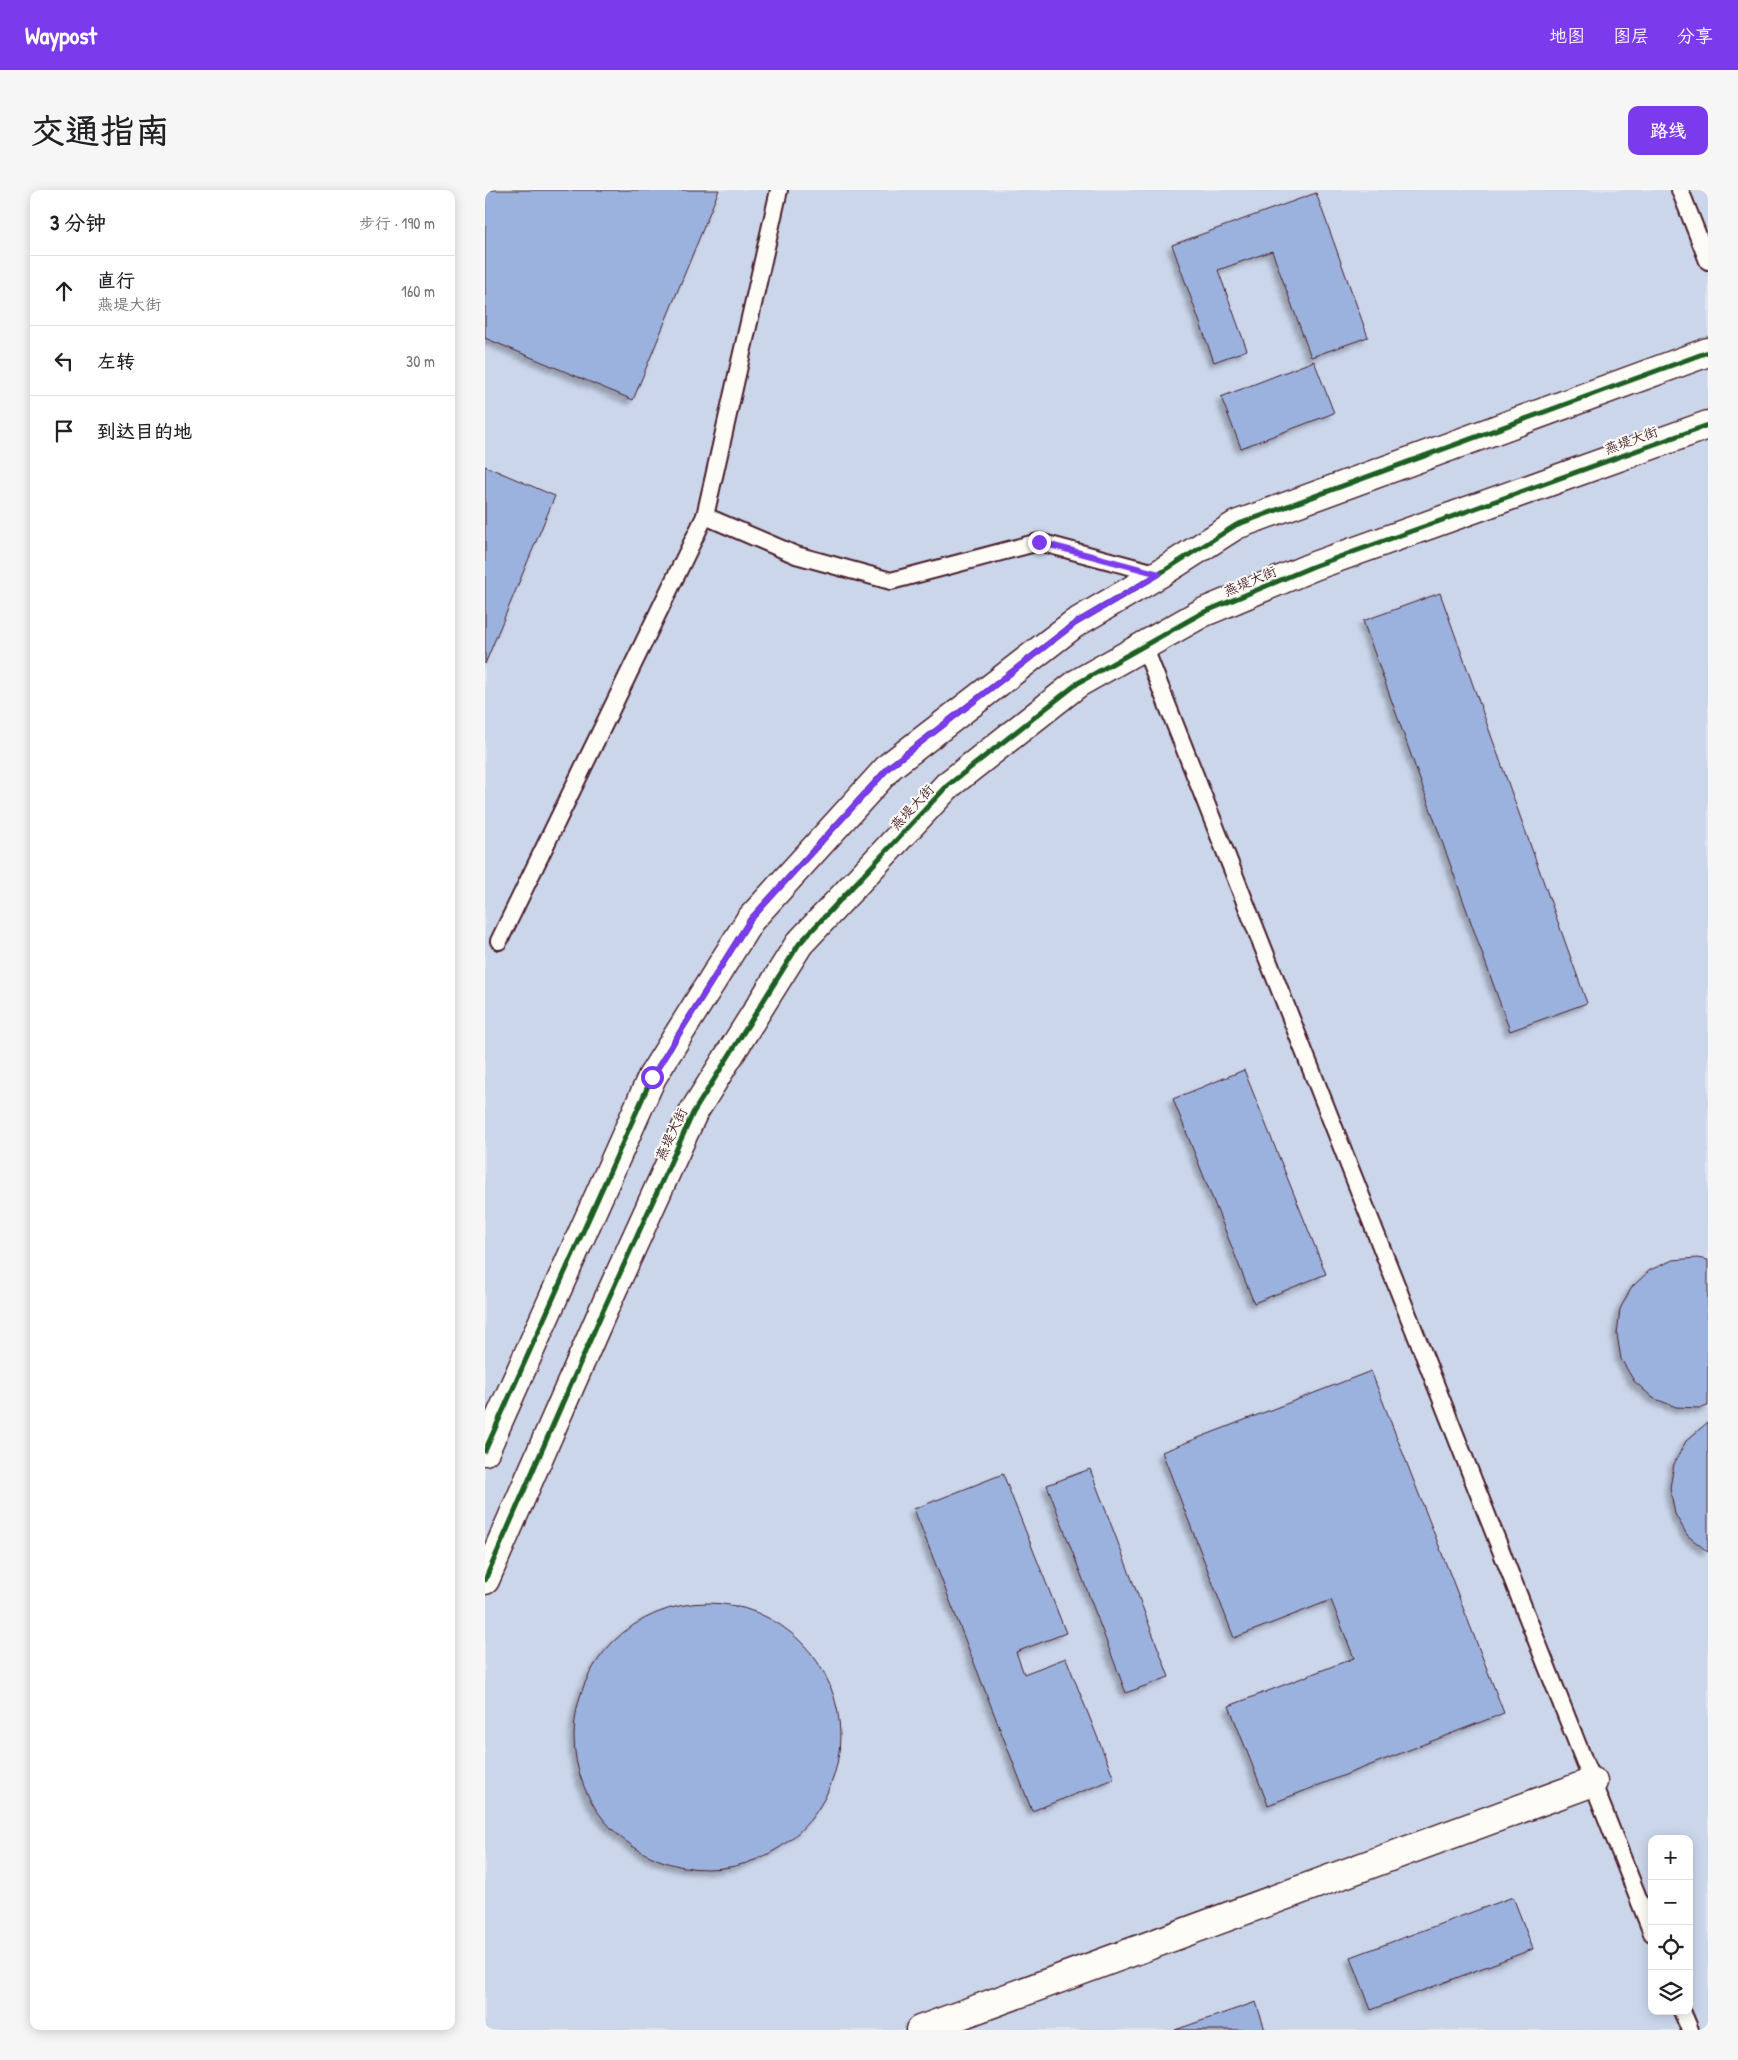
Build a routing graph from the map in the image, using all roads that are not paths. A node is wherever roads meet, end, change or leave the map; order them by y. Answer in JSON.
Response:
{"nodes":[{"id":1,"x":779,"y":190,"type":"edge"},
{"id":2,"x":1680,"y":190,"type":"edge"},
{"id":3,"x":1708,"y":261,"type":"edge"},
{"id":4,"x":1708,"y":352,"type":"edge"},
{"id":5,"x":1708,"y":425,"type":"edge"},
{"id":6,"x":705,"y":516,"type":"junction"},
{"id":7,"x":1159,"y":574,"type":"junction"},
{"id":8,"x":1144,"y":646,"type":"junction"},
{"id":9,"x":499,"y":941,"type":"dead end"},
{"id":10,"x":485,"y":1451,"type":"edge"},
{"id":11,"x":485,"y":1580,"type":"edge"},
{"id":12,"x":1593,"y":1782,"type":"junction"},
{"id":13,"x":1649,"y":1925,"type":"edge"},
{"id":14,"x":1684,"y":2015,"type":"edge"},
{"id":15,"x":920,"y":2030,"type":"edge"},
{"id":16,"x":1690,"y":2030,"type":"edge"}],
"edges":[{"from":1,"to":6,"type":"lane"},
{"from":2,"to":3,"type":"lane"},
{"from":4,"to":7,"type":"main road"},
{"from":5,"to":8,"type":"main road","name":"燕堤大街"},
{"from":6,"to":7,"type":"lane"},
{"from":6,"to":9,"type":"lane"},
{"from":7,"to":10,"type":"main road"},
{"from":8,"to":11,"type":"main road","name":"燕堤大街"},
{"from":8,"to":12,"type":"lane"},
{"from":12,"to":13,"type":"lane"},
{"from":12,"to":15,"type":"main road"},
{"from":14,"to":16,"type":"lane"}]}
